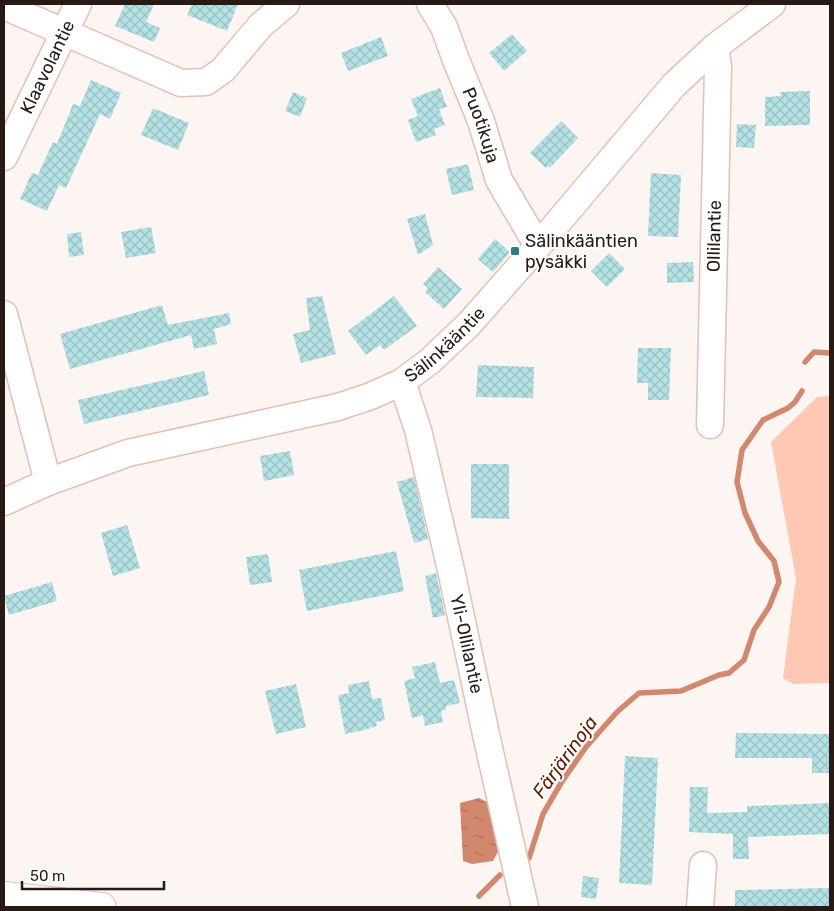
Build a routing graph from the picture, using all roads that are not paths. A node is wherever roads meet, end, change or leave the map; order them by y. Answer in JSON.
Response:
{"nodes":[{"id":1,"x":78,"y":4,"type":"edge"},
{"id":2,"x":286,"y":4,"type":"edge"},
{"id":3,"x":430,"y":4,"type":"edge"},
{"id":4,"x":772,"y":4,"type":"edge"},
{"id":5,"x":4,"y":6,"type":"edge"},
{"id":6,"x":65,"y":33,"type":"junction"},
{"id":7,"x":715,"y":47,"type":"junction"},
{"id":8,"x":4,"y":157,"type":"edge"},
{"id":9,"x":538,"y":246,"type":"junction"},
{"id":10,"x":4,"y":314,"type":"edge"},
{"id":11,"x":402,"y":382,"type":"junction"},
{"id":12,"x":710,"y":425,"type":"dead end"},
{"id":13,"x":48,"y":482,"type":"junction"},
{"id":14,"x":4,"y":502,"type":"edge"},
{"id":15,"x":703,"y":865,"type":"dead end"},
{"id":16,"x":4,"y":896,"type":"edge"},
{"id":17,"x":102,"y":907,"type":"edge"},
{"id":18,"x":525,"y":907,"type":"edge"},
{"id":19,"x":700,"y":907,"type":"edge"}],
"edges":[{"from":1,"to":6,"type":"street","name":"Klaavolantie"},
{"from":2,"to":6,"type":"street"},
{"from":3,"to":9,"type":"street","name":"Puotikuja"},
{"from":4,"to":7,"type":"street","name":"Sälinkääntie"},
{"from":5,"to":6,"type":"street"},
{"from":6,"to":8,"type":"street","name":"Klaavolantie"},
{"from":7,"to":9,"type":"street","name":"Sälinkääntie"},
{"from":7,"to":12,"type":"street","name":"Ollilantie"},
{"from":9,"to":11,"type":"street","name":"Sälinkääntie"},
{"from":10,"to":13,"type":"street"},
{"from":11,"to":13,"type":"street","name":"Sälinkääntie"},
{"from":11,"to":18,"type":"street","name":"Yli-Ollilantie"},
{"from":13,"to":14,"type":"street","name":"Sälinkääntie"},
{"from":15,"to":19,"type":"street"},
{"from":16,"to":17,"type":"main road"}]}
